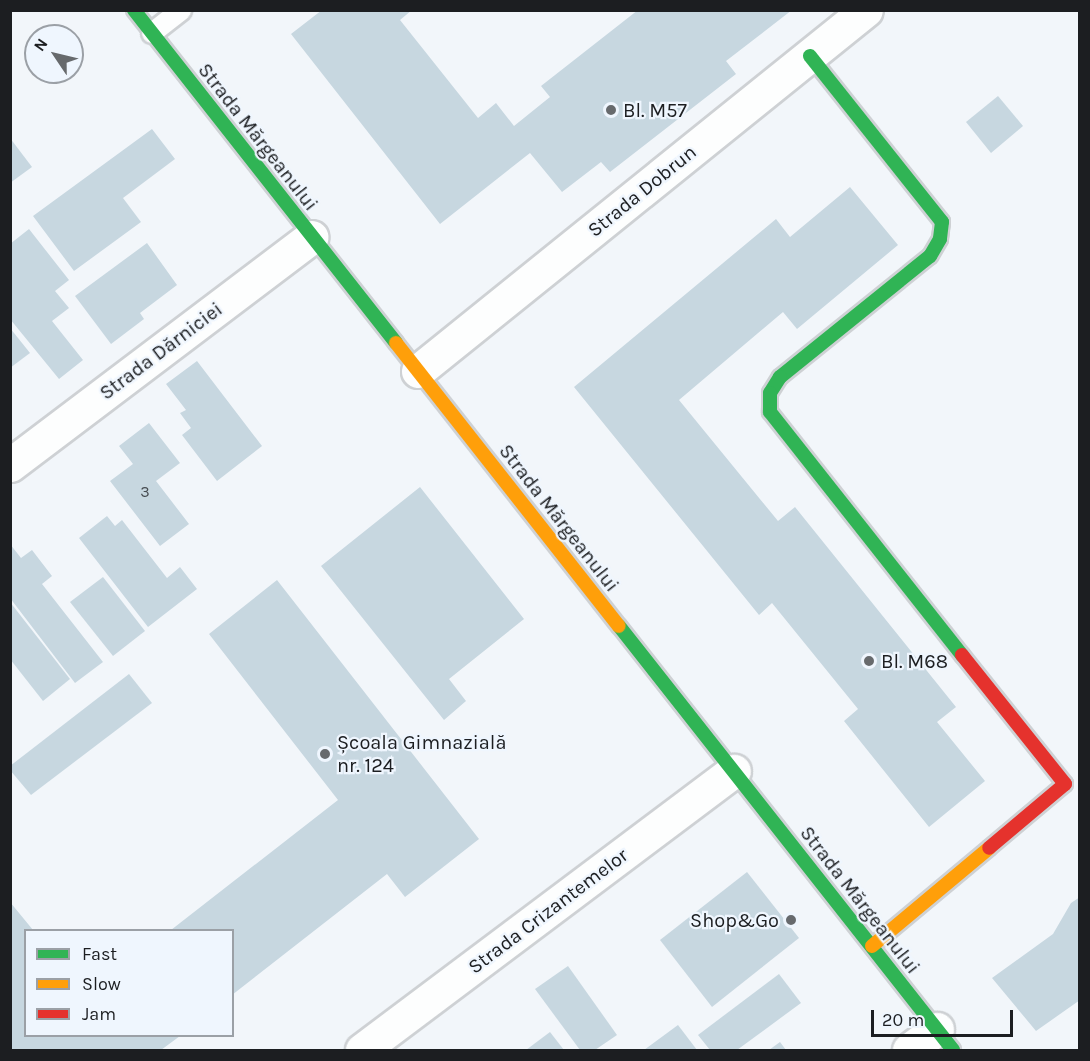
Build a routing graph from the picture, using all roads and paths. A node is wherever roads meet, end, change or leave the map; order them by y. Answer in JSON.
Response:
{"nodes":[{"id":1,"x":135,"y":10,"type":"edge"},
{"id":2,"x":181,"y":10,"type":"edge"},
{"id":3,"x":866,"y":10,"type":"edge"},
{"id":4,"x":152,"y":33,"type":"junction"},
{"id":5,"x":810,"y":56,"type":"junction"},
{"id":6,"x":311,"y":237,"type":"junction"},
{"id":7,"x":418,"y":371,"type":"junction"},
{"id":8,"x":10,"y":465,"type":"edge"},
{"id":9,"x":734,"y":771,"type":"junction"},
{"id":10,"x":872,"y":946,"type":"junction"},
{"id":11,"x":945,"y":1040,"type":"edge"},
{"id":12,"x":362,"y":1050,"type":"edge"},
{"id":13,"x":909,"y":1050,"type":"edge"}],
"edges":[{"from":1,"to":4,"type":"street","name":"Strada Mărgeanului"},
{"from":2,"to":4,"type":"lane"},
{"from":3,"to":5,"type":"street","name":"Strada Dobrun"},
{"from":4,"to":6,"type":"street","name":"Strada Mărgeanului"},
{"from":5,"to":7,"type":"street","name":"Strada Dobrun"},
{"from":5,"to":10,"type":"street"},
{"from":6,"to":7,"type":"street","name":"Strada Mărgeanului"},
{"from":6,"to":8,"type":"street","name":"Strada Dărniciei"},
{"from":7,"to":9,"type":"street","name":"Strada Mărgeanului"},
{"from":9,"to":10,"type":"street","name":"Strada Mărgeanului"},
{"from":9,"to":12,"type":"street","name":"Strada Crizantemelor"},
{"from":10,"to":11,"type":"street","name":"Strada Mărgeanului"},
{"from":11,"to":13,"type":"street"}]}
